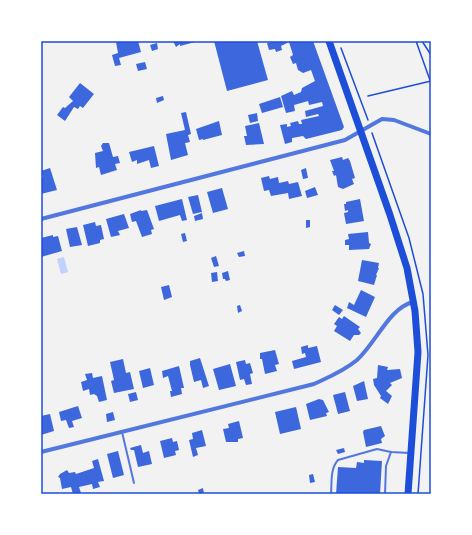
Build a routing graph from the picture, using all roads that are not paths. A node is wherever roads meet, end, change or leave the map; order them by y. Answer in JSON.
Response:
{"nodes":[{"id":1,"x":329,"y":41,"type":"edge"},
{"id":2,"x":361,"y":131,"type":"junction"},
{"id":3,"x":431,"y":134,"type":"edge"},
{"id":4,"x":41,"y":219,"type":"edge"},
{"id":5,"x":413,"y":302,"type":"junction"},
{"id":6,"x":122,"y":432,"type":"junction"},
{"id":7,"x":41,"y":452,"type":"edge"},
{"id":8,"x":391,"y":452,"type":"junction"},
{"id":9,"x":411,"y":453,"type":"junction"},
{"id":10,"x":134,"y":483,"type":"dead end"},
{"id":11,"x":331,"y":494,"type":"edge"},
{"id":12,"x":385,"y":494,"type":"edge"},
{"id":13,"x":408,"y":494,"type":"edge"}],
"edges":[{"from":1,"to":2,"type":"main road"},
{"from":2,"to":3,"type":"street"},
{"from":2,"to":4,"type":"street"},
{"from":2,"to":5,"type":"main road"},
{"from":5,"to":6,"type":"street"},
{"from":5,"to":9,"type":"main road"},
{"from":6,"to":7,"type":"street"},
{"from":6,"to":10,"type":"lane"},
{"from":8,"to":9,"type":"lane"},
{"from":8,"to":11,"type":"lane"},
{"from":8,"to":12,"type":"lane"},
{"from":9,"to":13,"type":"main road"}]}
